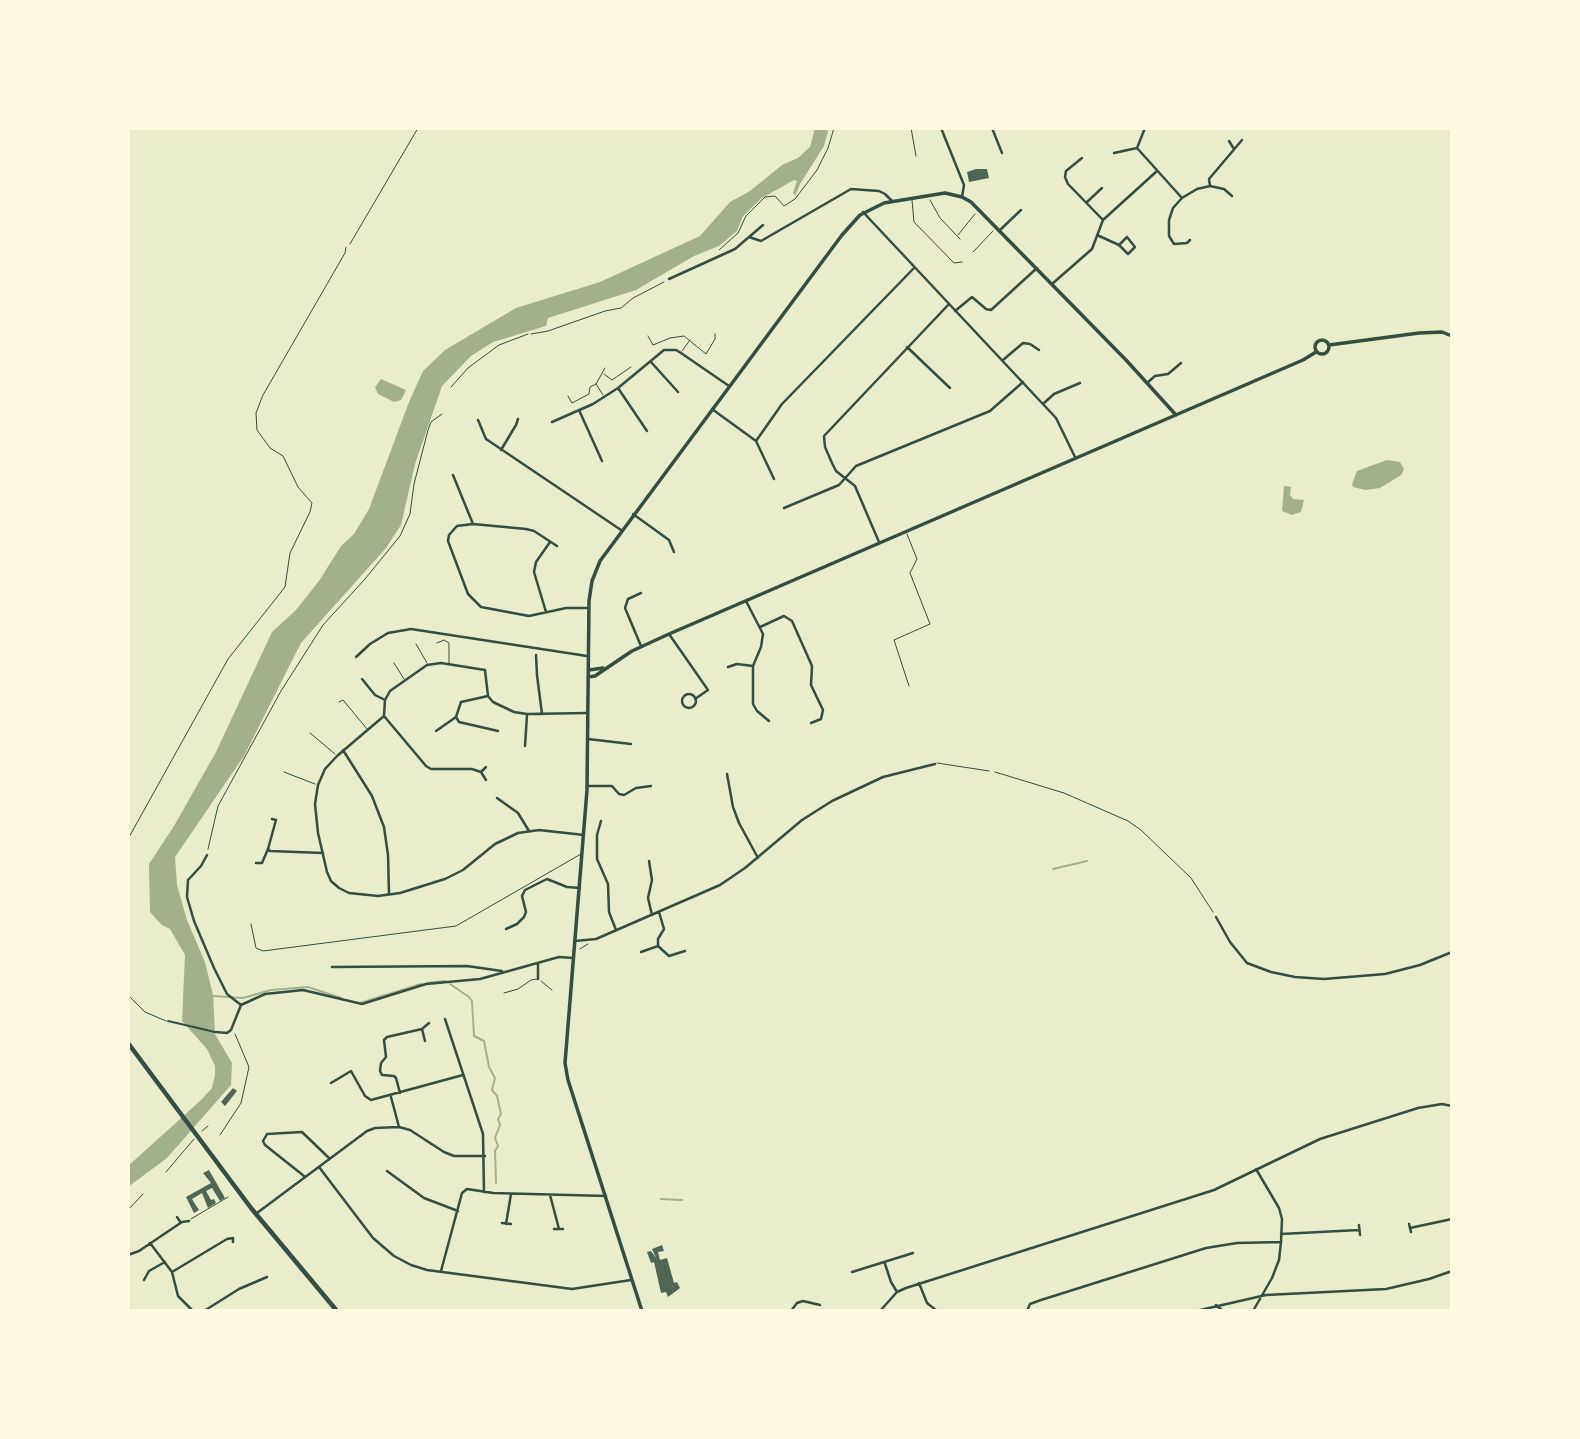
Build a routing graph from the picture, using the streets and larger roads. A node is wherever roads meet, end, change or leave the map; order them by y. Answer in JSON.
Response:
{"nodes":[{"id":1,"x":941,"y":128,"type":"edge"},
{"id":2,"x":992,"y":128,"type":"edge"},
{"id":3,"x":1145,"y":128,"type":"edge"},
{"id":4,"x":1242,"y":140,"type":"dead end"},
{"id":5,"x":1229,"y":141,"type":"dead end"},
{"id":6,"x":1137,"y":148,"type":"junction"},
{"id":7,"x":1234,"y":149,"type":"junction"},
{"id":8,"x":1002,"y":153,"type":"dead end"},
{"id":9,"x":1114,"y":153,"type":"dead end"},
{"id":10,"x":1082,"y":158,"type":"dead end"},
{"id":11,"x":1157,"y":171,"type":"junction"},
{"id":12,"x":1210,"y":186,"type":"junction"},
{"id":13,"x":1102,"y":188,"type":"dead end"},
{"id":14,"x":1231,"y":196,"type":"dead end"},
{"id":15,"x":962,"y":197,"type":"junction"},
{"id":16,"x":1182,"y":198,"type":"junction"},
{"id":17,"x":892,"y":201,"type":"junction"},
{"id":18,"x":1086,"y":203,"type":"junction"},
{"id":19,"x":1021,"y":210,"type":"dead end"},
{"id":20,"x":863,"y":212,"type":"junction"},
{"id":21,"x":1103,"y":220,"type":"junction"},
{"id":22,"x":763,"y":225,"type":"dead end"},
{"id":23,"x":998,"y":229,"type":"junction"},
{"id":24,"x":1097,"y":235,"type":"junction"},
{"id":25,"x":749,"y":237,"type":"junction"},
{"id":26,"x":1190,"y":240,"type":"dead end"},
{"id":27,"x":1119,"y":245,"type":"junction"},
{"id":28,"x":914,"y":268,"type":"junction"},
{"id":29,"x":1037,"y":268,"type":"junction"},
{"id":30,"x":669,"y":279,"type":"road end"},
{"id":31,"x":1052,"y":284,"type":"junction"},
{"id":32,"x":949,"y":304,"type":"junction"},
{"id":33,"x":955,"y":311,"type":"junction"},
{"id":34,"x":1452,"y":336,"type":"edge"},
{"id":35,"x":1329,"y":345,"type":"junction"},
{"id":36,"x":907,"y":347,"type":"junction"},
{"id":37,"x":1039,"y":350,"type":"dead end"},
{"id":38,"x":1317,"y":352,"type":"junction"},
{"id":39,"x":1003,"y":360,"type":"junction"},
{"id":40,"x":651,"y":362,"type":"junction"},
{"id":41,"x":1181,"y":363,"type":"dead end"},
{"id":42,"x":1023,"y":382,"type":"junction"},
{"id":43,"x":1080,"y":383,"type":"dead end"},
{"id":44,"x":1147,"y":383,"type":"junction"},
{"id":45,"x":729,"y":386,"type":"junction"},
{"id":46,"x":618,"y":388,"type":"junction"},
{"id":47,"x":950,"y":388,"type":"dead end"},
{"id":48,"x":678,"y":392,"type":"dead end"},
{"id":49,"x":1043,"y":404,"type":"junction"},
{"id":50,"x":712,"y":409,"type":"junction"},
{"id":51,"x":579,"y":410,"type":"junction"},
{"id":52,"x":1176,"y":415,"type":"junction"},
{"id":53,"x":518,"y":419,"type":"dead end"},
{"id":54,"x":478,"y":420,"type":"dead end"},
{"id":55,"x":552,"y":422,"type":"dead end"},
{"id":56,"x":646,"y":431,"type":"dead end"},
{"id":57,"x":755,"y":441,"type":"junction"},
{"id":58,"x":501,"y":450,"type":"junction"},
{"id":59,"x":1075,"y":459,"type":"junction"},
{"id":60,"x":602,"y":461,"type":"dead end"},
{"id":61,"x":453,"y":475,"type":"dead end"},
{"id":62,"x":846,"y":478,"type":"junction"},
{"id":63,"x":774,"y":479,"type":"dead end"},
{"id":64,"x":784,"y":508,"type":"dead end"},
{"id":65,"x":633,"y":514,"type":"junction"},
{"id":66,"x":473,"y":524,"type":"junction"},
{"id":67,"x":621,"y":530,"type":"junction"},
{"id":68,"x":550,"y":542,"type":"junction"},
{"id":69,"x":879,"y":543,"type":"junction"},
{"id":70,"x":557,"y":546,"type":"dead end"},
{"id":71,"x":674,"y":552,"type":"dead end"},
{"id":72,"x":641,"y":593,"type":"dead end"},
{"id":73,"x":746,"y":601,"type":"junction"},
{"id":74,"x":588,"y":608,"type":"junction"},
{"id":75,"x":546,"y":612,"type":"junction"},
{"id":76,"x":760,"y":627,"type":"junction"},
{"id":77,"x":669,"y":634,"type":"junction"},
{"id":78,"x":640,"y":646,"type":"junction"},
{"id":79,"x":536,"y":655,"type":"dead end"},
{"id":80,"x":589,"y":656,"type":"junction"},
{"id":81,"x":356,"y":657,"type":"dead end"},
{"id":82,"x":608,"y":666,"type":"junction"},
{"id":83,"x":753,"y":666,"type":"junction"},
{"id":84,"x":728,"y":667,"type":"dead end"},
{"id":85,"x":589,"y":670,"type":"junction"},
{"id":86,"x":589,"y":677,"type":"junction"},
{"id":87,"x":362,"y":679,"type":"dead end"},
{"id":88,"x":488,"y":696,"type":"junction"},
{"id":89,"x":695,"y":699,"type":"dead end"},
{"id":90,"x":385,"y":700,"type":"junction"},
{"id":91,"x":588,"y":713,"type":"junction"},
{"id":92,"x":527,"y":714,"type":"junction"},
{"id":93,"x":542,"y":714,"type":"junction"},
{"id":94,"x":384,"y":716,"type":"junction"},
{"id":95,"x":456,"y":717,"type":"junction"},
{"id":96,"x":769,"y":721,"type":"dead end"},
{"id":97,"x":811,"y":723,"type":"dead end"},
{"id":98,"x":438,"y":730,"type":"dead end"},
{"id":99,"x":496,"y":730,"type":"dead end"},
{"id":100,"x":588,"y":739,"type":"junction"},
{"id":101,"x":631,"y":744,"type":"dead end"},
{"id":102,"x":525,"y":746,"type":"dead end"},
{"id":103,"x":343,"y":750,"type":"junction"},
{"id":104,"x":935,"y":764,"type":"road end"},
{"id":105,"x":486,"y":767,"type":"dead end"},
{"id":106,"x":481,"y":772,"type":"junction"},
{"id":107,"x":727,"y":775,"type":"dead end"},
{"id":108,"x":486,"y":779,"type":"dead end"},
{"id":109,"x":587,"y":786,"type":"junction"},
{"id":110,"x":651,"y":786,"type":"dead end"},
{"id":111,"x":497,"y":798,"type":"dead end"},
{"id":112,"x":277,"y":820,"type":"dead end"},
{"id":113,"x":601,"y":821,"type":"dead end"},
{"id":114,"x":529,"y":831,"type":"junction"},
{"id":115,"x":584,"y":835,"type":"junction"},
{"id":116,"x":268,"y":849,"type":"junction"},
{"id":117,"x":323,"y":853,"type":"junction"},
{"id":118,"x":207,"y":855,"type":"road end"},
{"id":119,"x":758,"y":858,"type":"junction"},
{"id":120,"x":257,"y":863,"type":"dead end"},
{"id":121,"x":649,"y":863,"type":"dead end"},
{"id":122,"x":580,"y":888,"type":"junction"},
{"id":123,"x":389,"y":895,"type":"junction"},
{"id":124,"x":659,"y":912,"type":"junction"},
{"id":125,"x":652,"y":915,"type":"junction"},
{"id":126,"x":1216,"y":917,"type":"road end"},
{"id":127,"x":506,"y":929,"type":"dead end"},
{"id":128,"x":616,"y":930,"type":"junction"},
{"id":129,"x":575,"y":941,"type":"junction"},
{"id":130,"x":658,"y":946,"type":"junction"},
{"id":131,"x":685,"y":951,"type":"dead end"},
{"id":132,"x":641,"y":952,"type":"dead end"},
{"id":133,"x":1452,"y":952,"type":"edge"},
{"id":134,"x":573,"y":958,"type":"junction"},
{"id":135,"x":538,"y":963,"type":"junction"},
{"id":136,"x":332,"y":967,"type":"dead end"},
{"id":137,"x":506,"y":971,"type":"junction"},
{"id":138,"x":538,"y":979,"type":"road end"},
{"id":139,"x":241,"y":1004,"type":"junction"},
{"id":140,"x":445,"y":1019,"type":"dead end"},
{"id":141,"x":168,"y":1021,"type":"road end"},
{"id":142,"x":429,"y":1023,"type":"dead end"},
{"id":143,"x":422,"y":1029,"type":"junction"},
{"id":144,"x":216,"y":1032,"type":"joint"},
{"id":145,"x":425,"y":1041,"type":"dead end"},
{"id":146,"x":128,"y":1043,"type":"edge"},
{"id":147,"x":463,"y":1075,"type":"junction"},
{"id":148,"x":331,"y":1083,"type":"dead end"},
{"id":149,"x":400,"y":1093,"type":"junction"},
{"id":150,"x":391,"y":1095,"type":"junction"},
{"id":151,"x":1452,"y":1107,"type":"edge"},
{"id":152,"x":398,"y":1127,"type":"junction"},
{"id":153,"x":485,"y":1156,"type":"junction"},
{"id":154,"x":330,"y":1159,"type":"junction"},
{"id":155,"x":319,"y":1167,"type":"junction"},
{"id":156,"x":1256,"y":1169,"type":"junction"},
{"id":157,"x":388,"y":1174,"type":"dead end"},
{"id":158,"x":306,"y":1177,"type":"junction"},
{"id":159,"x":484,"y":1192,"type":"junction"},
{"id":160,"x":511,"y":1194,"type":"junction"},
{"id":161,"x":550,"y":1195,"type":"junction"},
{"id":162,"x":606,"y":1196,"type":"junction"},
{"id":163,"x":458,"y":1211,"type":"junction"},
{"id":164,"x":256,"y":1214,"type":"junction"},
{"id":165,"x":177,"y":1217,"type":"dead end"},
{"id":166,"x":1452,"y":1219,"type":"edge"},
{"id":167,"x":189,"y":1220,"type":"road end"},
{"id":168,"x":181,"y":1223,"type":"junction"},
{"id":169,"x":506,"y":1224,"type":"dead end"},
{"id":170,"x":1359,"y":1225,"type":"dead end"},
{"id":171,"x":1410,"y":1228,"type":"dead end"},
{"id":172,"x":559,"y":1229,"type":"dead end"},
{"id":173,"x":1281,"y":1234,"type":"junction"},
{"id":174,"x":233,"y":1242,"type":"dead end"},
{"id":175,"x":1281,"y":1242,"type":"junction"},
{"id":176,"x":150,"y":1243,"type":"junction"},
{"id":177,"x":913,"y":1253,"type":"dead end"},
{"id":178,"x":128,"y":1255,"type":"edge"},
{"id":179,"x":165,"y":1262,"type":"junction"},
{"id":180,"x":885,"y":1262,"type":"junction"},
{"id":181,"x":441,"y":1271,"type":"junction"},
{"id":182,"x":1452,"y":1271,"type":"edge"},
{"id":183,"x":172,"y":1272,"type":"junction"},
{"id":184,"x":852,"y":1272,"type":"dead end"},
{"id":185,"x":144,"y":1280,"type":"dead end"},
{"id":186,"x":631,"y":1280,"type":"junction"},
{"id":187,"x":919,"y":1283,"type":"junction"},
{"id":188,"x":266,"y":1284,"type":"dead end"},
{"id":189,"x":897,"y":1292,"type":"junction"},
{"id":190,"x":1262,"y":1296,"type":"junction"},
{"id":191,"x":1216,"y":1305,"type":"junction"},
{"id":192,"x":820,"y":1306,"type":"dead end"},
{"id":193,"x":334,"y":1310,"type":"edge"},
{"id":194,"x":193,"y":1311,"type":"edge"},
{"id":195,"x":204,"y":1311,"type":"edge"},
{"id":196,"x":642,"y":1311,"type":"edge"},
{"id":197,"x":791,"y":1311,"type":"edge"},
{"id":198,"x":880,"y":1311,"type":"edge"},
{"id":199,"x":937,"y":1311,"type":"edge"},
{"id":200,"x":1027,"y":1311,"type":"edge"},
{"id":201,"x":1196,"y":1311,"type":"edge"},
{"id":202,"x":1223,"y":1311,"type":"edge"},
{"id":203,"x":1253,"y":1311,"type":"edge"}],
"edges":[{"from":1,"to":15,"type":"street"},
{"from":2,"to":8,"type":"street"},
{"from":3,"to":6,"type":"street"},
{"from":4,"to":7,"type":"street"},
{"from":5,"to":7,"type":"street"},
{"from":6,"to":9,"type":"street"},
{"from":6,"to":11,"type":"street"},
{"from":7,"to":12,"type":"street"},
{"from":10,"to":18,"type":"street"},
{"from":11,"to":16,"type":"street"},
{"from":11,"to":21,"type":"street"},
{"from":12,"to":14,"type":"street"},
{"from":12,"to":16,"type":"street"},
{"from":13,"to":18,"type":"street"},
{"from":15,"to":17,"type":"street"},
{"from":15,"to":23,"type":"street"},
{"from":16,"to":26,"type":"street"},
{"from":17,"to":20,"type":"street"},
{"from":17,"to":25,"type":"street"},
{"from":18,"to":21,"type":"street"},
{"from":19,"to":23,"type":"street"},
{"from":20,"to":28,"type":"street"},
{"from":20,"to":45,"type":"street"},
{"from":21,"to":24,"type":"street"},
{"from":22,"to":25,"type":"street"},
{"from":23,"to":29,"type":"street"},
{"from":24,"to":27,"type":"street"},
{"from":24,"to":31,"type":"street"},
{"from":25,"to":30,"type":"street"},
{"from":27,"to":27,"type":"street"},
{"from":28,"to":32,"type":"street"},
{"from":28,"to":57,"type":"street"},
{"from":29,"to":31,"type":"street"},
{"from":29,"to":33,"type":"street"},
{"from":31,"to":44,"type":"street"},
{"from":32,"to":33,"type":"street"},
{"from":32,"to":36,"type":"street"},
{"from":33,"to":39,"type":"street"},
{"from":34,"to":35,"type":"street"},
{"from":35,"to":38,"type":"street"},
{"from":35,"to":38,"type":"street"},
{"from":36,"to":47,"type":"street"},
{"from":36,"to":62,"type":"street"},
{"from":37,"to":39,"type":"street"},
{"from":38,"to":52,"type":"street"},
{"from":39,"to":42,"type":"street"},
{"from":40,"to":45,"type":"street"},
{"from":40,"to":46,"type":"street"},
{"from":40,"to":48,"type":"street"},
{"from":41,"to":44,"type":"street"},
{"from":42,"to":49,"type":"street"},
{"from":42,"to":62,"type":"street"},
{"from":43,"to":49,"type":"street"},
{"from":44,"to":52,"type":"street"},
{"from":45,"to":50,"type":"street"},
{"from":46,"to":51,"type":"street"},
{"from":46,"to":56,"type":"street"},
{"from":49,"to":59,"type":"street"},
{"from":50,"to":57,"type":"street"},
{"from":50,"to":65,"type":"street"},
{"from":51,"to":55,"type":"street"},
{"from":51,"to":60,"type":"street"},
{"from":52,"to":59,"type":"street"},
{"from":53,"to":58,"type":"street"},
{"from":54,"to":58,"type":"street"},
{"from":57,"to":63,"type":"street"},
{"from":58,"to":67,"type":"street"},
{"from":59,"to":69,"type":"street"},
{"from":61,"to":66,"type":"street"},
{"from":62,"to":64,"type":"street"},
{"from":62,"to":69,"type":"street"},
{"from":65,"to":67,"type":"street"},
{"from":65,"to":71,"type":"street"},
{"from":66,"to":68,"type":"street"},
{"from":66,"to":75,"type":"street"},
{"from":67,"to":74,"type":"street"},
{"from":68,"to":70,"type":"street"},
{"from":68,"to":75,"type":"street"},
{"from":69,"to":73,"type":"street"},
{"from":72,"to":78,"type":"street"},
{"from":73,"to":76,"type":"street"},
{"from":73,"to":77,"type":"street"},
{"from":74,"to":75,"type":"street"},
{"from":74,"to":80,"type":"street"},
{"from":76,"to":83,"type":"street"},
{"from":76,"to":97,"type":"street"},
{"from":77,"to":78,"type":"street"},
{"from":77,"to":89,"type":"street"},
{"from":78,"to":82,"type":"street"},
{"from":79,"to":93,"type":"street"},
{"from":80,"to":81,"type":"street"},
{"from":80,"to":85,"type":"street"},
{"from":82,"to":85,"type":"street"},
{"from":82,"to":86,"type":"street"},
{"from":83,"to":84,"type":"street"},
{"from":83,"to":96,"type":"street"},
{"from":85,"to":86,"type":"street"},
{"from":86,"to":91,"type":"street"},
{"from":87,"to":90,"type":"street"},
{"from":88,"to":90,"type":"street"},
{"from":88,"to":92,"type":"street"},
{"from":88,"to":95,"type":"street"},
{"from":90,"to":94,"type":"street"},
{"from":91,"to":93,"type":"street"},
{"from":91,"to":100,"type":"street"},
{"from":92,"to":93,"type":"street"},
{"from":92,"to":102,"type":"street"},
{"from":94,"to":103,"type":"street"},
{"from":94,"to":106,"type":"street"},
{"from":95,"to":98,"type":"street"},
{"from":95,"to":99,"type":"street"},
{"from":100,"to":101,"type":"street"},
{"from":100,"to":109,"type":"street"},
{"from":103,"to":117,"type":"street"},
{"from":103,"to":123,"type":"street"},
{"from":104,"to":119,"type":"street"},
{"from":105,"to":106,"type":"street"},
{"from":106,"to":108,"type":"street"},
{"from":107,"to":119,"type":"street"},
{"from":109,"to":110,"type":"street"},
{"from":109,"to":115,"type":"street"},
{"from":111,"to":114,"type":"street"},
{"from":112,"to":116,"type":"street"},
{"from":113,"to":128,"type":"street"},
{"from":114,"to":115,"type":"street"},
{"from":114,"to":123,"type":"street"},
{"from":115,"to":122,"type":"street"},
{"from":116,"to":117,"type":"street"},
{"from":116,"to":120,"type":"street"},
{"from":117,"to":123,"type":"street"},
{"from":118,"to":139,"type":"street"},
{"from":119,"to":124,"type":"street"},
{"from":121,"to":125,"type":"street"},
{"from":122,"to":127,"type":"street"},
{"from":122,"to":129,"type":"street"},
{"from":124,"to":125,"type":"street"},
{"from":124,"to":130,"type":"street"},
{"from":125,"to":128,"type":"street"},
{"from":126,"to":133,"type":"street"},
{"from":128,"to":129,"type":"street"},
{"from":129,"to":134,"type":"street"},
{"from":130,"to":131,"type":"street"},
{"from":130,"to":132,"type":"street"},
{"from":134,"to":135,"type":"street"},
{"from":134,"to":162,"type":"street"},
{"from":135,"to":137,"type":"street"},
{"from":135,"to":138,"type":"street"},
{"from":136,"to":137,"type":"street"},
{"from":137,"to":139,"type":"street"},
{"from":139,"to":144,"type":"street"},
{"from":140,"to":147,"type":"street"},
{"from":141,"to":144,"type":"street"},
{"from":142,"to":143,"type":"street"},
{"from":143,"to":145,"type":"street"},
{"from":143,"to":149,"type":"street"},
{"from":146,"to":164,"type":"main road"},
{"from":147,"to":149,"type":"street"},
{"from":147,"to":153,"type":"street"},
{"from":148,"to":150,"type":"street"},
{"from":149,"to":150,"type":"street"},
{"from":150,"to":152,"type":"street"},
{"from":151,"to":156,"type":"street"},
{"from":152,"to":153,"type":"street"},
{"from":152,"to":154,"type":"street"},
{"from":153,"to":159,"type":"street"},
{"from":154,"to":155,"type":"street"},
{"from":154,"to":158,"type":"street"},
{"from":155,"to":158,"type":"street"},
{"from":155,"to":181,"type":"street"},
{"from":156,"to":173,"type":"street"},
{"from":156,"to":187,"type":"street"},
{"from":157,"to":163,"type":"street"},
{"from":158,"to":164,"type":"street"},
{"from":159,"to":160,"type":"street"},
{"from":159,"to":163,"type":"street"},
{"from":160,"to":161,"type":"street"},
{"from":160,"to":169,"type":"street"},
{"from":161,"to":162,"type":"street"},
{"from":161,"to":172,"type":"street"},
{"from":162,"to":186,"type":"street"},
{"from":163,"to":181,"type":"street"},
{"from":164,"to":193,"type":"main road"},
{"from":165,"to":168,"type":"street"},
{"from":166,"to":171,"type":"street"},
{"from":167,"to":168,"type":"street"},
{"from":168,"to":176,"type":"street"},
{"from":170,"to":173,"type":"street"},
{"from":173,"to":175,"type":"street"},
{"from":174,"to":183,"type":"street"},
{"from":175,"to":190,"type":"street"},
{"from":175,"to":200,"type":"street"},
{"from":176,"to":178,"type":"street"},
{"from":176,"to":179,"type":"street"},
{"from":177,"to":180,"type":"street"},
{"from":179,"to":183,"type":"street"},
{"from":179,"to":185,"type":"street"},
{"from":180,"to":184,"type":"street"},
{"from":180,"to":189,"type":"street"},
{"from":181,"to":186,"type":"street"},
{"from":182,"to":190,"type":"street"},
{"from":183,"to":194,"type":"street"},
{"from":186,"to":196,"type":"street"},
{"from":187,"to":189,"type":"street"},
{"from":187,"to":199,"type":"street"},
{"from":188,"to":195,"type":"street"},
{"from":189,"to":198,"type":"street"},
{"from":190,"to":191,"type":"street"},
{"from":190,"to":203,"type":"street"},
{"from":191,"to":201,"type":"street"},
{"from":191,"to":202,"type":"street"},
{"from":192,"to":197,"type":"street"}]}
